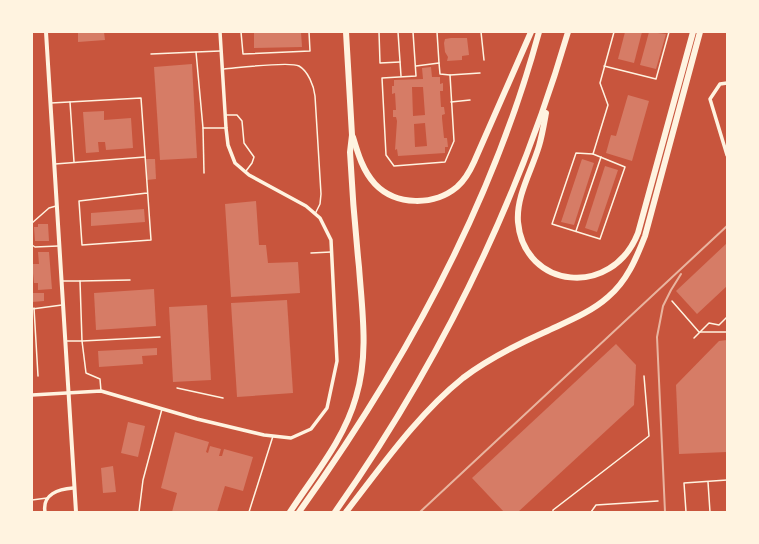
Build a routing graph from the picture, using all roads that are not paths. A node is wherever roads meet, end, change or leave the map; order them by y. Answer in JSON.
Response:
{"nodes":[{"id":1,"x":46,"y":32,"type":"edge"},
{"id":2,"x":220,"y":32,"type":"edge"},
{"id":3,"x":241,"y":32,"type":"edge"},
{"id":4,"x":309,"y":32,"type":"edge"},
{"id":5,"x":346,"y":32,"type":"edge"},
{"id":6,"x":379,"y":32,"type":"edge"},
{"id":7,"x":398,"y":32,"type":"edge"},
{"id":8,"x":413,"y":32,"type":"edge"},
{"id":9,"x":437,"y":32,"type":"edge"},
{"id":10,"x":481,"y":32,"type":"edge"},
{"id":11,"x":531,"y":32,"type":"edge"},
{"id":12,"x":539,"y":32,"type":"edge"},
{"id":13,"x":568,"y":32,"type":"edge"},
{"id":14,"x":614,"y":32,"type":"edge"},
{"id":15,"x":668,"y":32,"type":"edge"},
{"id":16,"x":693,"y":32,"type":"edge"},
{"id":17,"x":700,"y":32,"type":"edge"},
{"id":18,"x":221,"y":51,"type":"junction"},
{"id":19,"x":196,"y":52,"type":"junction"},
{"id":20,"x":151,"y":54,"type":"dead end"},
{"id":21,"x":484,"y":60,"type":"dead end"},
{"id":22,"x":400,"y":62,"type":"junction"},
{"id":23,"x":439,"y":63,"type":"junction"},
{"id":24,"x":416,"y":66,"type":"junction"},
{"id":25,"x":604,"y":66,"type":"junction"},
{"id":26,"x":222,"y":69,"type":"junction"},
{"id":27,"x":480,"y":73,"type":"dead end"},
{"id":28,"x":450,"y":75,"type":"junction"},
{"id":29,"x":401,"y":77,"type":"junction"},
{"id":30,"x":727,"y":83,"type":"edge"},
{"id":31,"x":551,"y":91,"type":"junction"},
{"id":32,"x":470,"y":100,"type":"dead end"},
{"id":33,"x":70,"y":102,"type":"junction"},
{"id":34,"x":452,"y":102,"type":"junction"},
{"id":35,"x":51,"y":104,"type":"junction"},
{"id":36,"x":225,"y":115,"type":"junction"},
{"id":37,"x":203,"y":128,"type":"junction"},
{"id":38,"x":226,"y":128,"type":"junction"},
{"id":39,"x":352,"y":135,"type":"junction"},
{"id":40,"x":593,"y":154,"type":"junction"},
{"id":41,"x":727,"y":155,"type":"edge"},
{"id":42,"x":601,"y":157,"type":"junction"},
{"id":43,"x":145,"y":158,"type":"junction"},
{"id":44,"x":74,"y":162,"type":"junction"},
{"id":45,"x":55,"y":164,"type":"junction"},
{"id":46,"x":245,"y":172,"type":"junction"},
{"id":47,"x":204,"y":173,"type":"dead end"},
{"id":48,"x":148,"y":193,"type":"junction"},
{"id":49,"x":58,"y":205,"type":"junction"},
{"id":50,"x":315,"y":214,"type":"junction"},
{"id":51,"x":32,"y":223,"type":"edge"},
{"id":52,"x":576,"y":232,"type":"junction"},
{"id":53,"x":32,"y":245,"type":"edge"},
{"id":54,"x":60,"y":246,"type":"junction"},
{"id":55,"x":332,"y":252,"type":"junction"},
{"id":56,"x":311,"y":253,"type":"dead end"},
{"id":57,"x":130,"y":280,"type":"dead end"},
{"id":58,"x":62,"y":281,"type":"junction"},
{"id":59,"x":80,"y":281,"type":"junction"},
{"id":60,"x":672,"y":301,"type":"dead end"},
{"id":61,"x":64,"y":305,"type":"junction"},
{"id":62,"x":33,"y":309,"type":"edge"},
{"id":63,"x":727,"y":317,"type":"edge"},
{"id":64,"x":699,"y":332,"type":"junction"},
{"id":65,"x":727,"y":332,"type":"edge"},
{"id":66,"x":160,"y":337,"type":"dead end"},
{"id":67,"x":694,"y":338,"type":"dead end"},
{"id":68,"x":66,"y":341,"type":"junction"},
{"id":69,"x":82,"y":341,"type":"junction"},
{"id":70,"x":38,"y":376,"type":"dead end"},
{"id":71,"x":644,"y":376,"type":"dead end"},
{"id":72,"x":177,"y":388,"type":"dead end"},
{"id":73,"x":101,"y":391,"type":"junction"},
{"id":74,"x":69,"y":393,"type":"junction"},
{"id":75,"x":32,"y":395,"type":"edge"},
{"id":76,"x":223,"y":398,"type":"dead end"},
{"id":77,"x":162,"y":409,"type":"junction"},
{"id":78,"x":273,"y":436,"type":"junction"},
{"id":79,"x":727,"y":480,"type":"edge"},
{"id":80,"x":708,"y":482,"type":"junction"},
{"id":81,"x":73,"y":488,"type":"junction"},
{"id":82,"x":47,"y":498,"type":"junction"},
{"id":83,"x":32,"y":500,"type":"edge"},
{"id":84,"x":658,"y":501,"type":"dead end"},
{"id":85,"x":45,"y":512,"type":"edge"},
{"id":86,"x":76,"y":512,"type":"edge"},
{"id":87,"x":139,"y":512,"type":"edge"},
{"id":88,"x":249,"y":512,"type":"edge"},
{"id":89,"x":290,"y":512,"type":"edge"},
{"id":90,"x":299,"y":512,"type":"edge"},
{"id":91,"x":335,"y":512,"type":"edge"},
{"id":92,"x":346,"y":512,"type":"edge"},
{"id":93,"x":553,"y":512,"type":"edge"},
{"id":94,"x":591,"y":512,"type":"edge"},
{"id":95,"x":686,"y":512,"type":"edge"},
{"id":96,"x":710,"y":512,"type":"edge"}],
"edges":[{"from":1,"to":35,"type":"street"},
{"from":2,"to":18,"type":"street"},
{"from":3,"to":4,"type":"lane"},
{"from":5,"to":39,"type":"highway"},
{"from":6,"to":22,"type":"lane"},
{"from":7,"to":22,"type":"lane"},
{"from":8,"to":24,"type":"lane"},
{"from":9,"to":23,"type":"lane"},
{"from":10,"to":21,"type":"lane"},
{"from":11,"to":39,"type":"highway"},
{"from":12,"to":90,"type":"highway"},
{"from":13,"to":31,"type":"highway"},
{"from":14,"to":25,"type":"lane"},
{"from":15,"to":25,"type":"lane"},
{"from":16,"to":31,"type":"highway"},
{"from":17,"to":92,"type":"highway"},
{"from":18,"to":19,"type":"lane"},
{"from":18,"to":26,"type":"street"},
{"from":19,"to":20,"type":"lane"},
{"from":19,"to":37,"type":"lane"},
{"from":22,"to":29,"type":"lane"},
{"from":23,"to":24,"type":"lane"},
{"from":23,"to":28,"type":"lane"},
{"from":24,"to":29,"type":"lane"},
{"from":25,"to":40,"type":"lane"},
{"from":26,"to":36,"type":"street"},
{"from":26,"to":50,"type":"lane"},
{"from":27,"to":28,"type":"lane"},
{"from":28,"to":34,"type":"lane"},
{"from":29,"to":34,"type":"lane"},
{"from":30,"to":41,"type":"street"},
{"from":31,"to":91,"type":"highway"},
{"from":32,"to":34,"type":"lane"},
{"from":33,"to":35,"type":"lane"},
{"from":33,"to":43,"type":"lane"},
{"from":33,"to":44,"type":"lane"},
{"from":35,"to":45,"type":"street"},
{"from":36,"to":38,"type":"street"},
{"from":36,"to":46,"type":"lane"},
{"from":37,"to":38,"type":"lane"},
{"from":37,"to":47,"type":"lane"},
{"from":38,"to":46,"type":"street"},
{"from":39,"to":89,"type":"highway"},
{"from":40,"to":42,"type":"lane"},
{"from":40,"to":52,"type":"lane"},
{"from":42,"to":52,"type":"lane"},
{"from":42,"to":52,"type":"lane"},
{"from":43,"to":44,"type":"lane"},
{"from":43,"to":48,"type":"lane"},
{"from":44,"to":45,"type":"lane"},
{"from":45,"to":49,"type":"street"},
{"from":46,"to":50,"type":"street"},
{"from":48,"to":48,"type":"lane"},
{"from":49,"to":51,"type":"lane"},
{"from":49,"to":54,"type":"street"},
{"from":50,"to":55,"type":"street"},
{"from":53,"to":54,"type":"lane"},
{"from":54,"to":58,"type":"street"},
{"from":55,"to":56,"type":"lane"},
{"from":55,"to":78,"type":"street"},
{"from":57,"to":59,"type":"lane"},
{"from":58,"to":59,"type":"lane"},
{"from":58,"to":61,"type":"street"},
{"from":59,"to":69,"type":"lane"},
{"from":60,"to":64,"type":"lane"},
{"from":61,"to":62,"type":"lane"},
{"from":61,"to":68,"type":"street"},
{"from":62,"to":70,"type":"lane"},
{"from":63,"to":64,"type":"lane"},
{"from":64,"to":65,"type":"lane"},
{"from":64,"to":67,"type":"lane"},
{"from":66,"to":69,"type":"lane"},
{"from":68,"to":69,"type":"lane"},
{"from":68,"to":74,"type":"street"},
{"from":69,"to":73,"type":"lane"},
{"from":71,"to":93,"type":"lane"},
{"from":72,"to":76,"type":"lane"},
{"from":73,"to":74,"type":"street"},
{"from":73,"to":77,"type":"street"},
{"from":74,"to":75,"type":"street"},
{"from":74,"to":81,"type":"street"},
{"from":77,"to":78,"type":"street"},
{"from":77,"to":87,"type":"lane"},
{"from":78,"to":88,"type":"lane"},
{"from":79,"to":80,"type":"lane"},
{"from":80,"to":95,"type":"lane"},
{"from":80,"to":96,"type":"lane"},
{"from":81,"to":82,"type":"street"},
{"from":81,"to":86,"type":"street"},
{"from":82,"to":83,"type":"lane"},
{"from":82,"to":85,"type":"street"},
{"from":84,"to":94,"type":"lane"}]}
